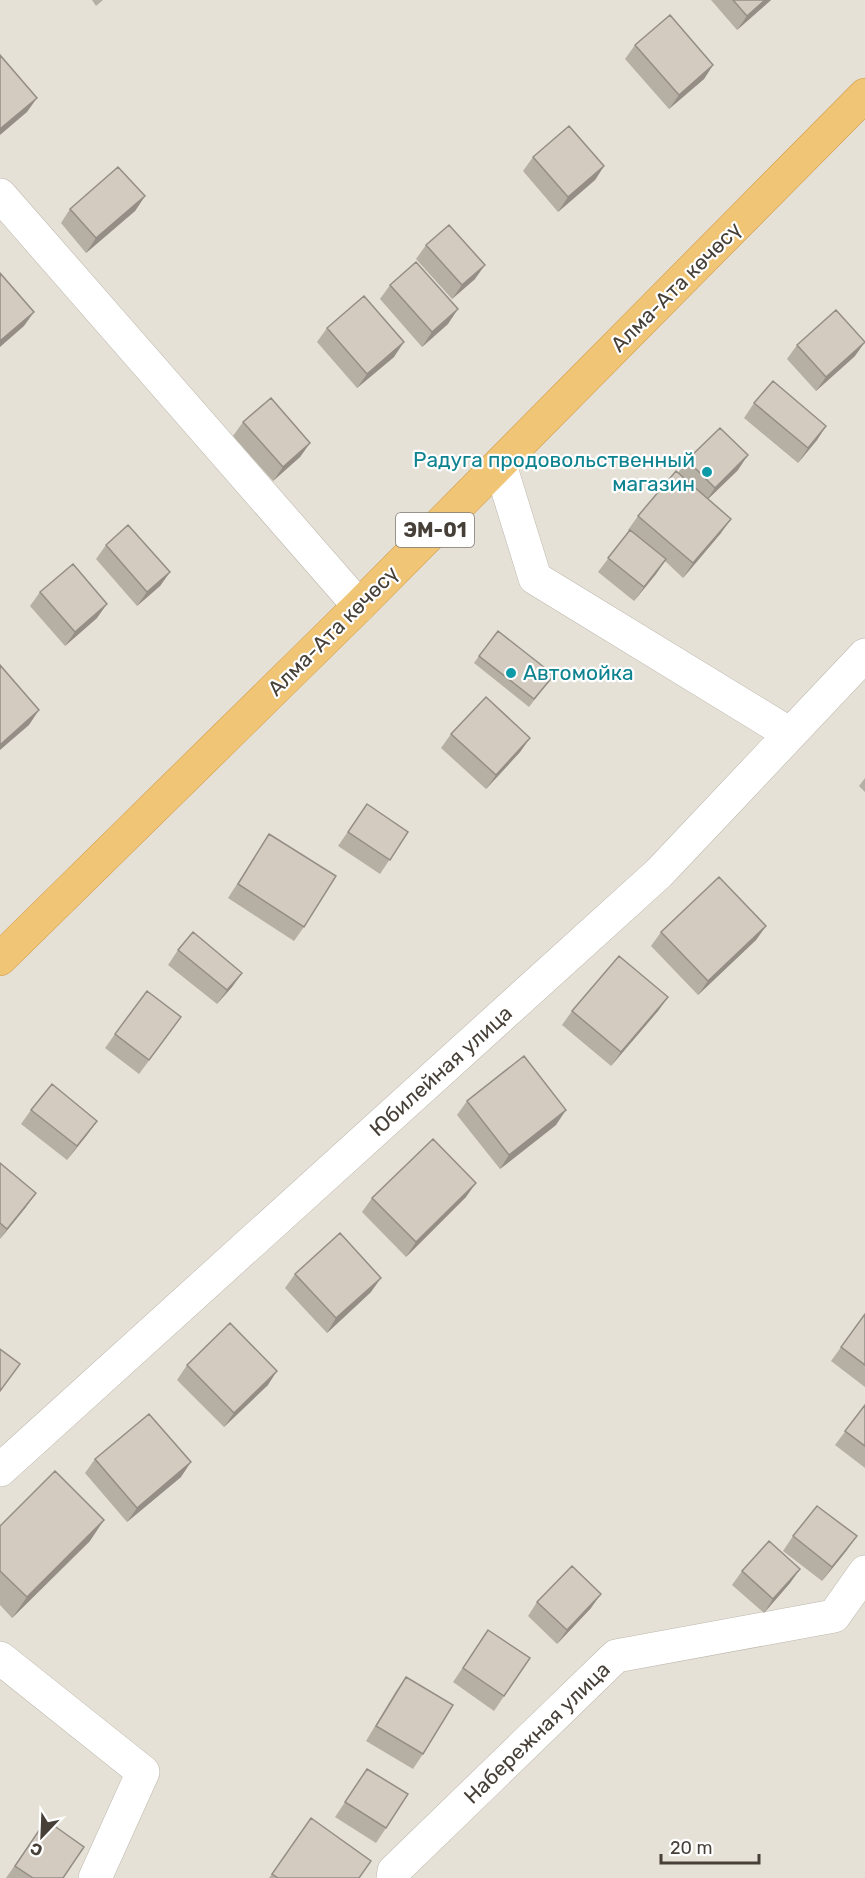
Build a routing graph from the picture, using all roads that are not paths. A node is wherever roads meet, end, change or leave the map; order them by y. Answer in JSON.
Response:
{"nodes":[{"id":1,"x":865,"y":95,"type":"edge"},
{"id":2,"x":0,"y":195,"type":"edge"},
{"id":3,"x":500,"y":465,"type":"junction"},
{"id":4,"x":359,"y":606,"type":"junction"},
{"id":5,"x":865,"y":655,"type":"edge"},
{"id":6,"x":790,"y":734,"type":"junction"},
{"id":7,"x":0,"y":959,"type":"edge"},
{"id":8,"x":0,"y":1470,"type":"edge"},
{"id":9,"x":865,"y":1572,"type":"edge"},
{"id":10,"x":0,"y":1658,"type":"edge"},
{"id":11,"x":95,"y":1878,"type":"edge"},
{"id":12,"x":393,"y":1878,"type":"edge"}],
"edges":[{"from":1,"to":3,"type":"highway","name":"Алма-Ата көчөсү","number":"ЭМ-01"},
{"from":2,"to":4,"type":"street"},
{"from":3,"to":4,"type":"highway","name":"Алма-Ата көчөсү","number":"ЭМ-01"},
{"from":3,"to":6,"type":"street"},
{"from":4,"to":7,"type":"highway","name":"Алма-Ата көчөсү","number":"ЭМ-01"},
{"from":5,"to":6,"type":"street","name":"Юбилейная улица"},
{"from":6,"to":8,"type":"street","name":"Юбилейная улица"},
{"from":9,"to":12,"type":"street","name":"Набережная улица"},
{"from":10,"to":11,"type":"street"}]}
